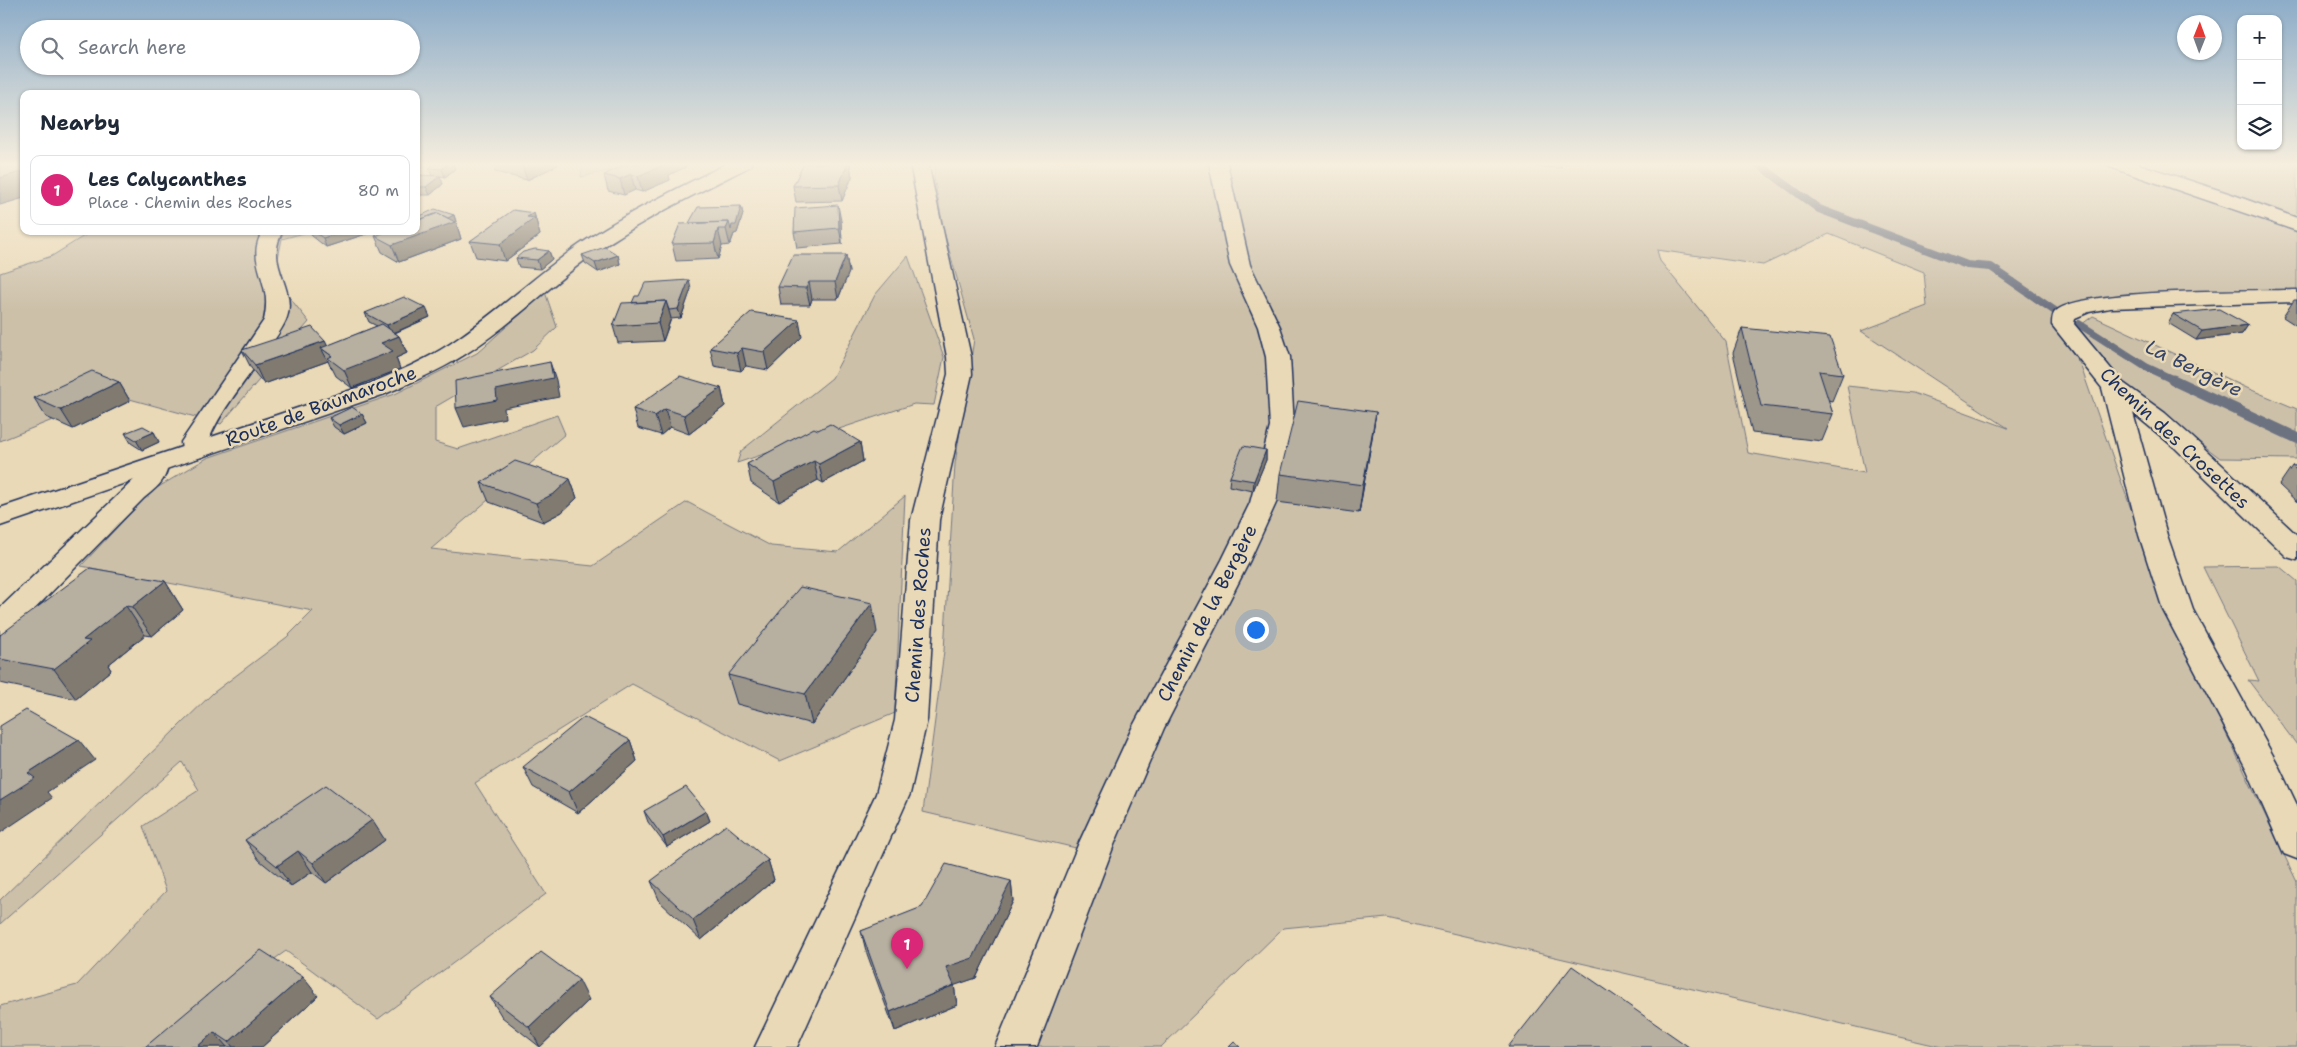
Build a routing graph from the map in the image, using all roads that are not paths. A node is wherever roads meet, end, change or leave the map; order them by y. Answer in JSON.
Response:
{"nodes":[{"id":1,"x":649,"y":212,"type":"edge"},
{"id":2,"x":929,"y":212,"type":"edge"},
{"id":3,"x":1229,"y":212,"type":"edge"},
{"id":4,"x":2261,"y":212,"type":"edge"},
{"id":5,"x":2297,"y":225,"type":"edge"},
{"id":6,"x":271,"y":235,"type":"edge"},
{"id":7,"x":2297,"y":296,"type":"edge"},
{"id":8,"x":2114,"y":387,"type":"junction"},
{"id":9,"x":195,"y":451,"type":"junction"},
{"id":10,"x":155,"y":466,"type":"junction"},
{"id":11,"x":0,"y":517,"type":"edge"},
{"id":12,"x":2297,"y":551,"type":"edge"},
{"id":13,"x":0,"y":626,"type":"edge"},
{"id":14,"x":2297,"y":844,"type":"edge"},
{"id":15,"x":776,"y":1047,"type":"edge"},
{"id":16,"x":1016,"y":1047,"type":"edge"}],
"edges":[{"from":1,"to":9,"type":"street","name":"Route de Baumaroche"},
{"from":2,"to":15,"type":"street","name":"Chemin des Roches"},
{"from":3,"to":16,"type":"street","name":"Chemin de la Bergère"},
{"from":4,"to":5,"type":"street"},
{"from":6,"to":9,"type":"street"},
{"from":7,"to":8,"type":"street","name":"Chemin des Crosettes"},
{"from":8,"to":12,"type":"street","name":"Chemin des Crosettes"},
{"from":8,"to":14,"type":"street"},
{"from":9,"to":10,"type":"street","name":"Route de Baumaroche"},
{"from":10,"to":11,"type":"street","name":"Route de Baumaroche"},
{"from":10,"to":13,"type":"street"}]}
